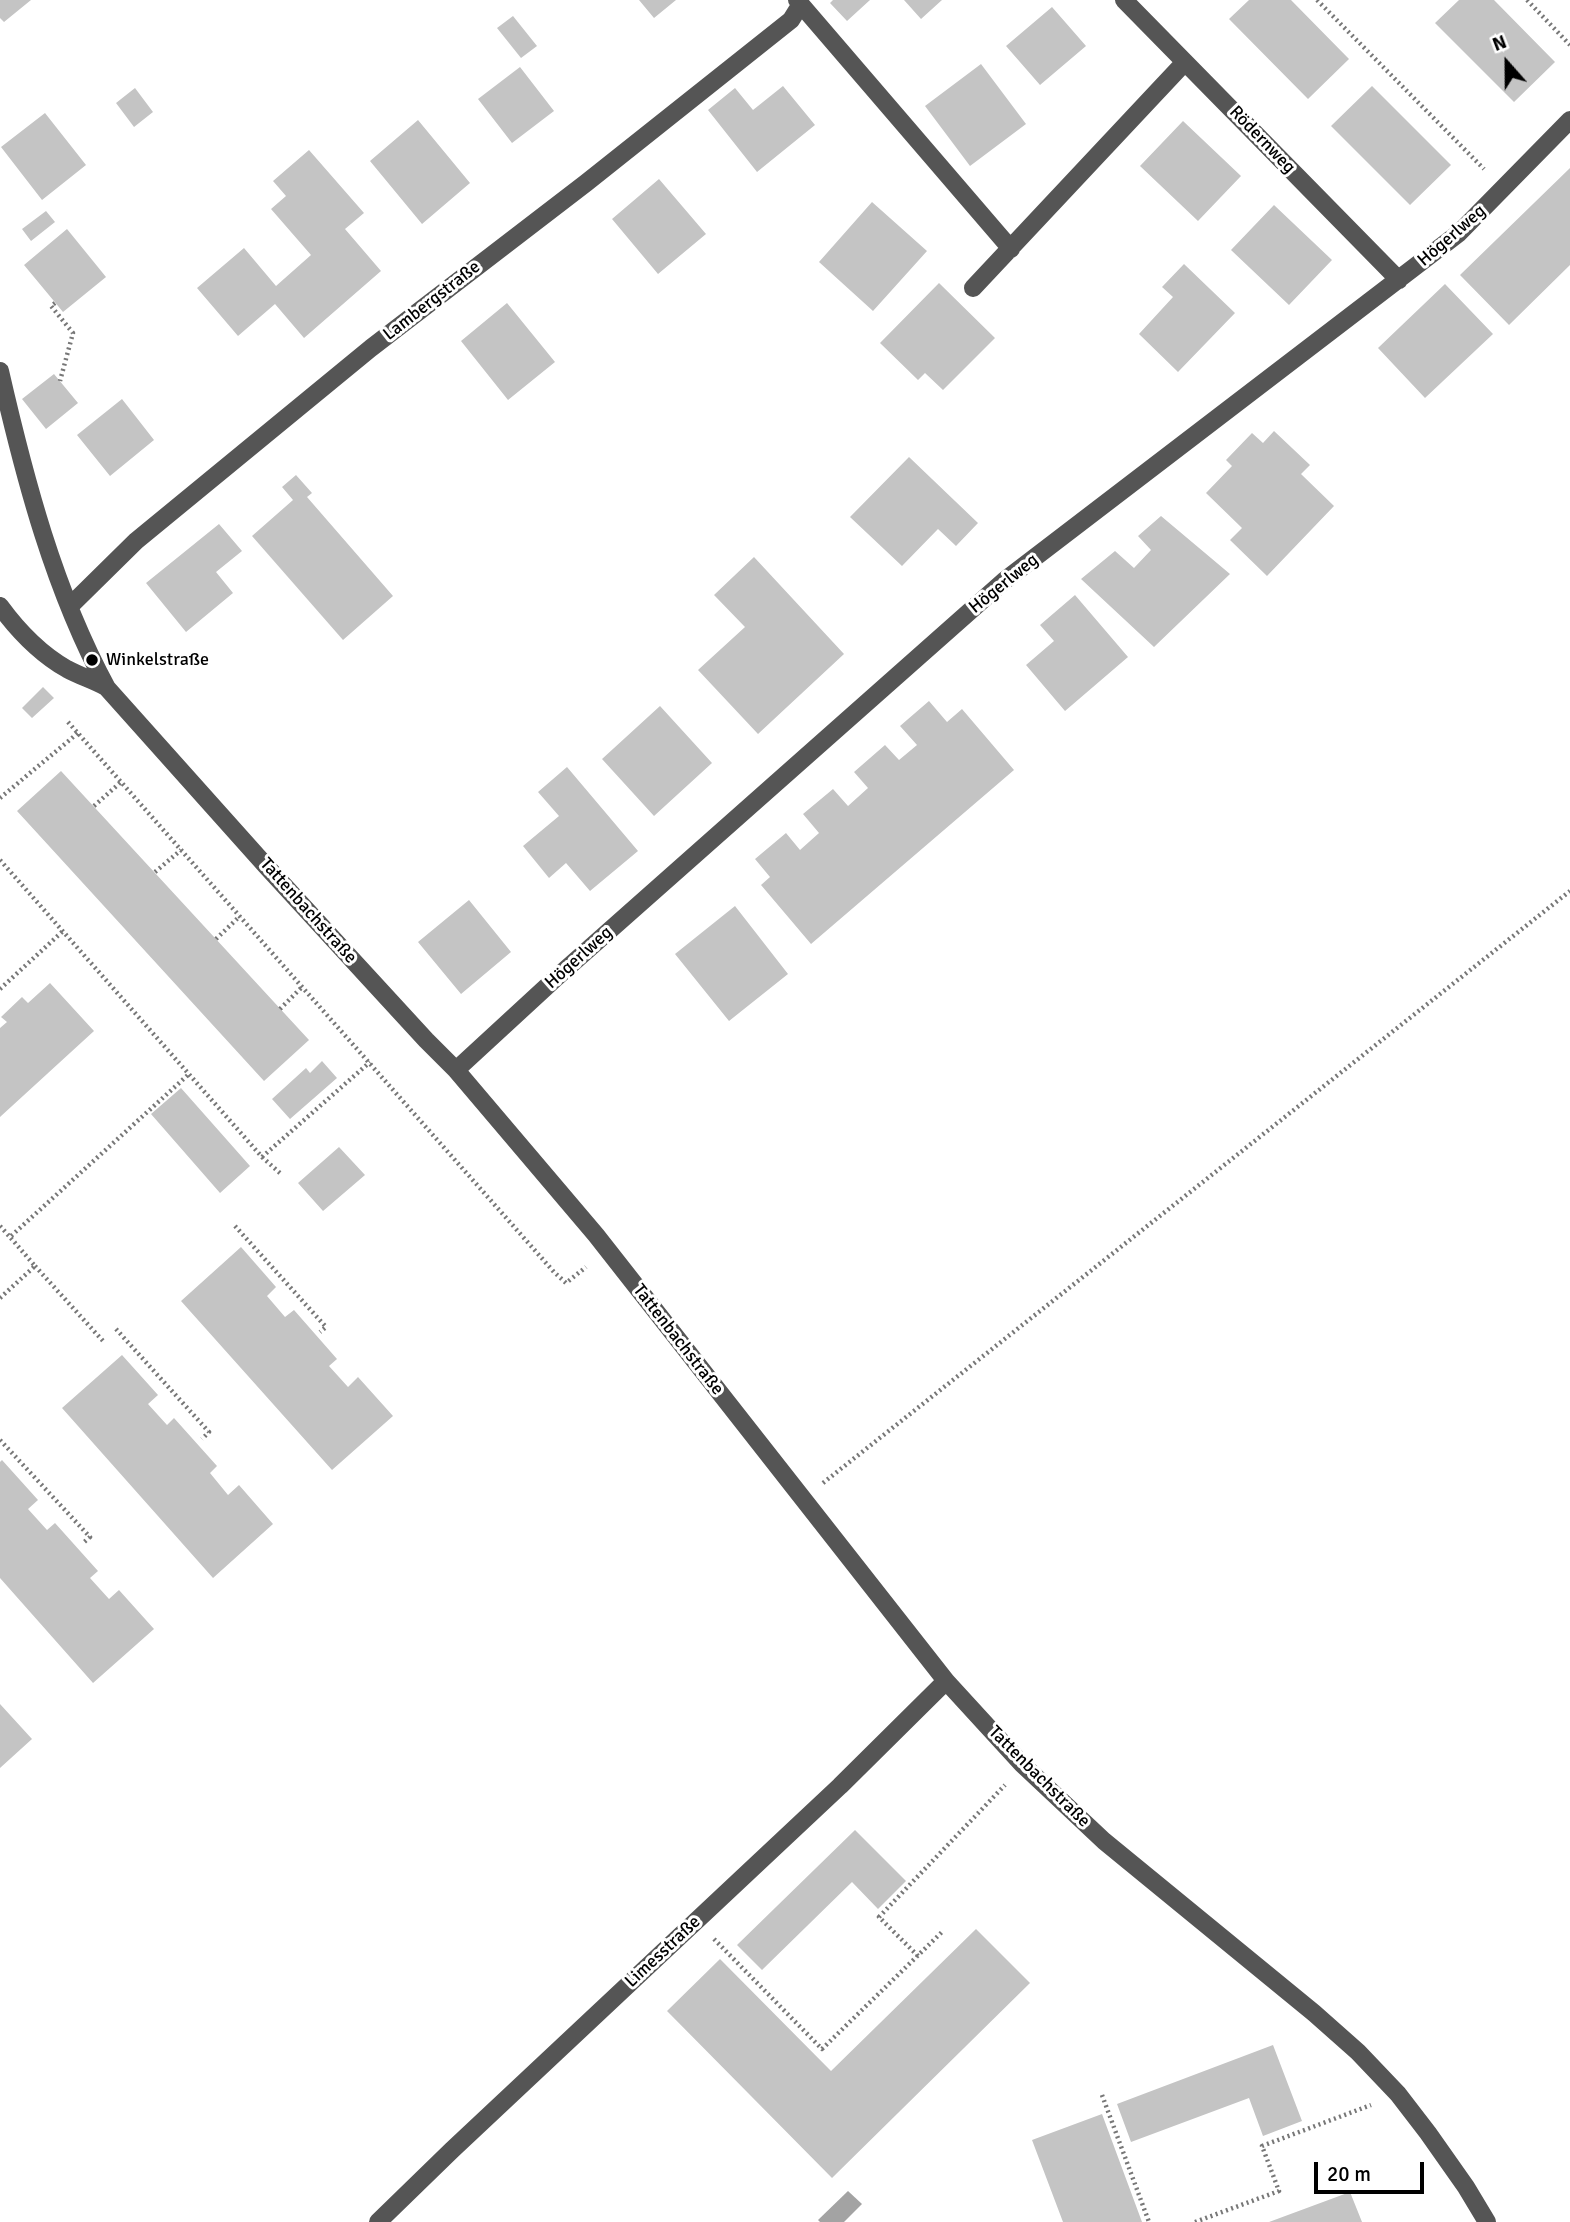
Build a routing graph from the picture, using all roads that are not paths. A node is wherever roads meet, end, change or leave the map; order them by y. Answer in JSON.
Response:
{"nodes":[{"id":1,"x":1124,"y":0,"type":"edge"},
{"id":2,"x":799,"y":2,"type":"edge"},
{"id":3,"x":1185,"y":62,"type":"junction"},
{"id":4,"x":1570,"y":120,"type":"edge"},
{"id":5,"x":1011,"y":249,"type":"junction"},
{"id":6,"x":1399,"y":279,"type":"junction"},
{"id":7,"x":973,"y":288,"type":"dead end"},
{"id":8,"x":0,"y":371,"type":"edge"},
{"id":9,"x":0,"y":606,"type":"edge"},
{"id":10,"x":70,"y":606,"type":"junction"},
{"id":11,"x":107,"y":688,"type":"junction"},
{"id":12,"x":456,"y":1070,"type":"junction"},
{"id":13,"x":946,"y":1681,"type":"junction"},
{"id":14,"x":378,"y":2222,"type":"edge"},
{"id":15,"x":1487,"y":2222,"type":"edge"}],
"edges":[{"from":1,"to":3,"type":"street","name":"Rödernweg"},
{"from":2,"to":5,"type":"street"},
{"from":2,"to":10,"type":"street","name":"Lambergstraße"},
{"from":3,"to":5,"type":"street"},
{"from":3,"to":6,"type":"street","name":"Rödernweg"},
{"from":4,"to":6,"type":"street","name":"Högerlweg"},
{"from":5,"to":7,"type":"street"},
{"from":6,"to":12,"type":"street","name":"Högerlweg"},
{"from":8,"to":10,"type":"street","name":"Tattenbachstraße"},
{"from":9,"to":11,"type":"street"},
{"from":10,"to":11,"type":"street","name":"Tattenbachstraße"},
{"from":11,"to":12,"type":"street","name":"Tattenbachstraße"},
{"from":12,"to":13,"type":"street","name":"Tattenbachstraße"},
{"from":13,"to":14,"type":"street","name":"Limesstraße"},
{"from":13,"to":15,"type":"street","name":"Tattenbachstraße"}]}
